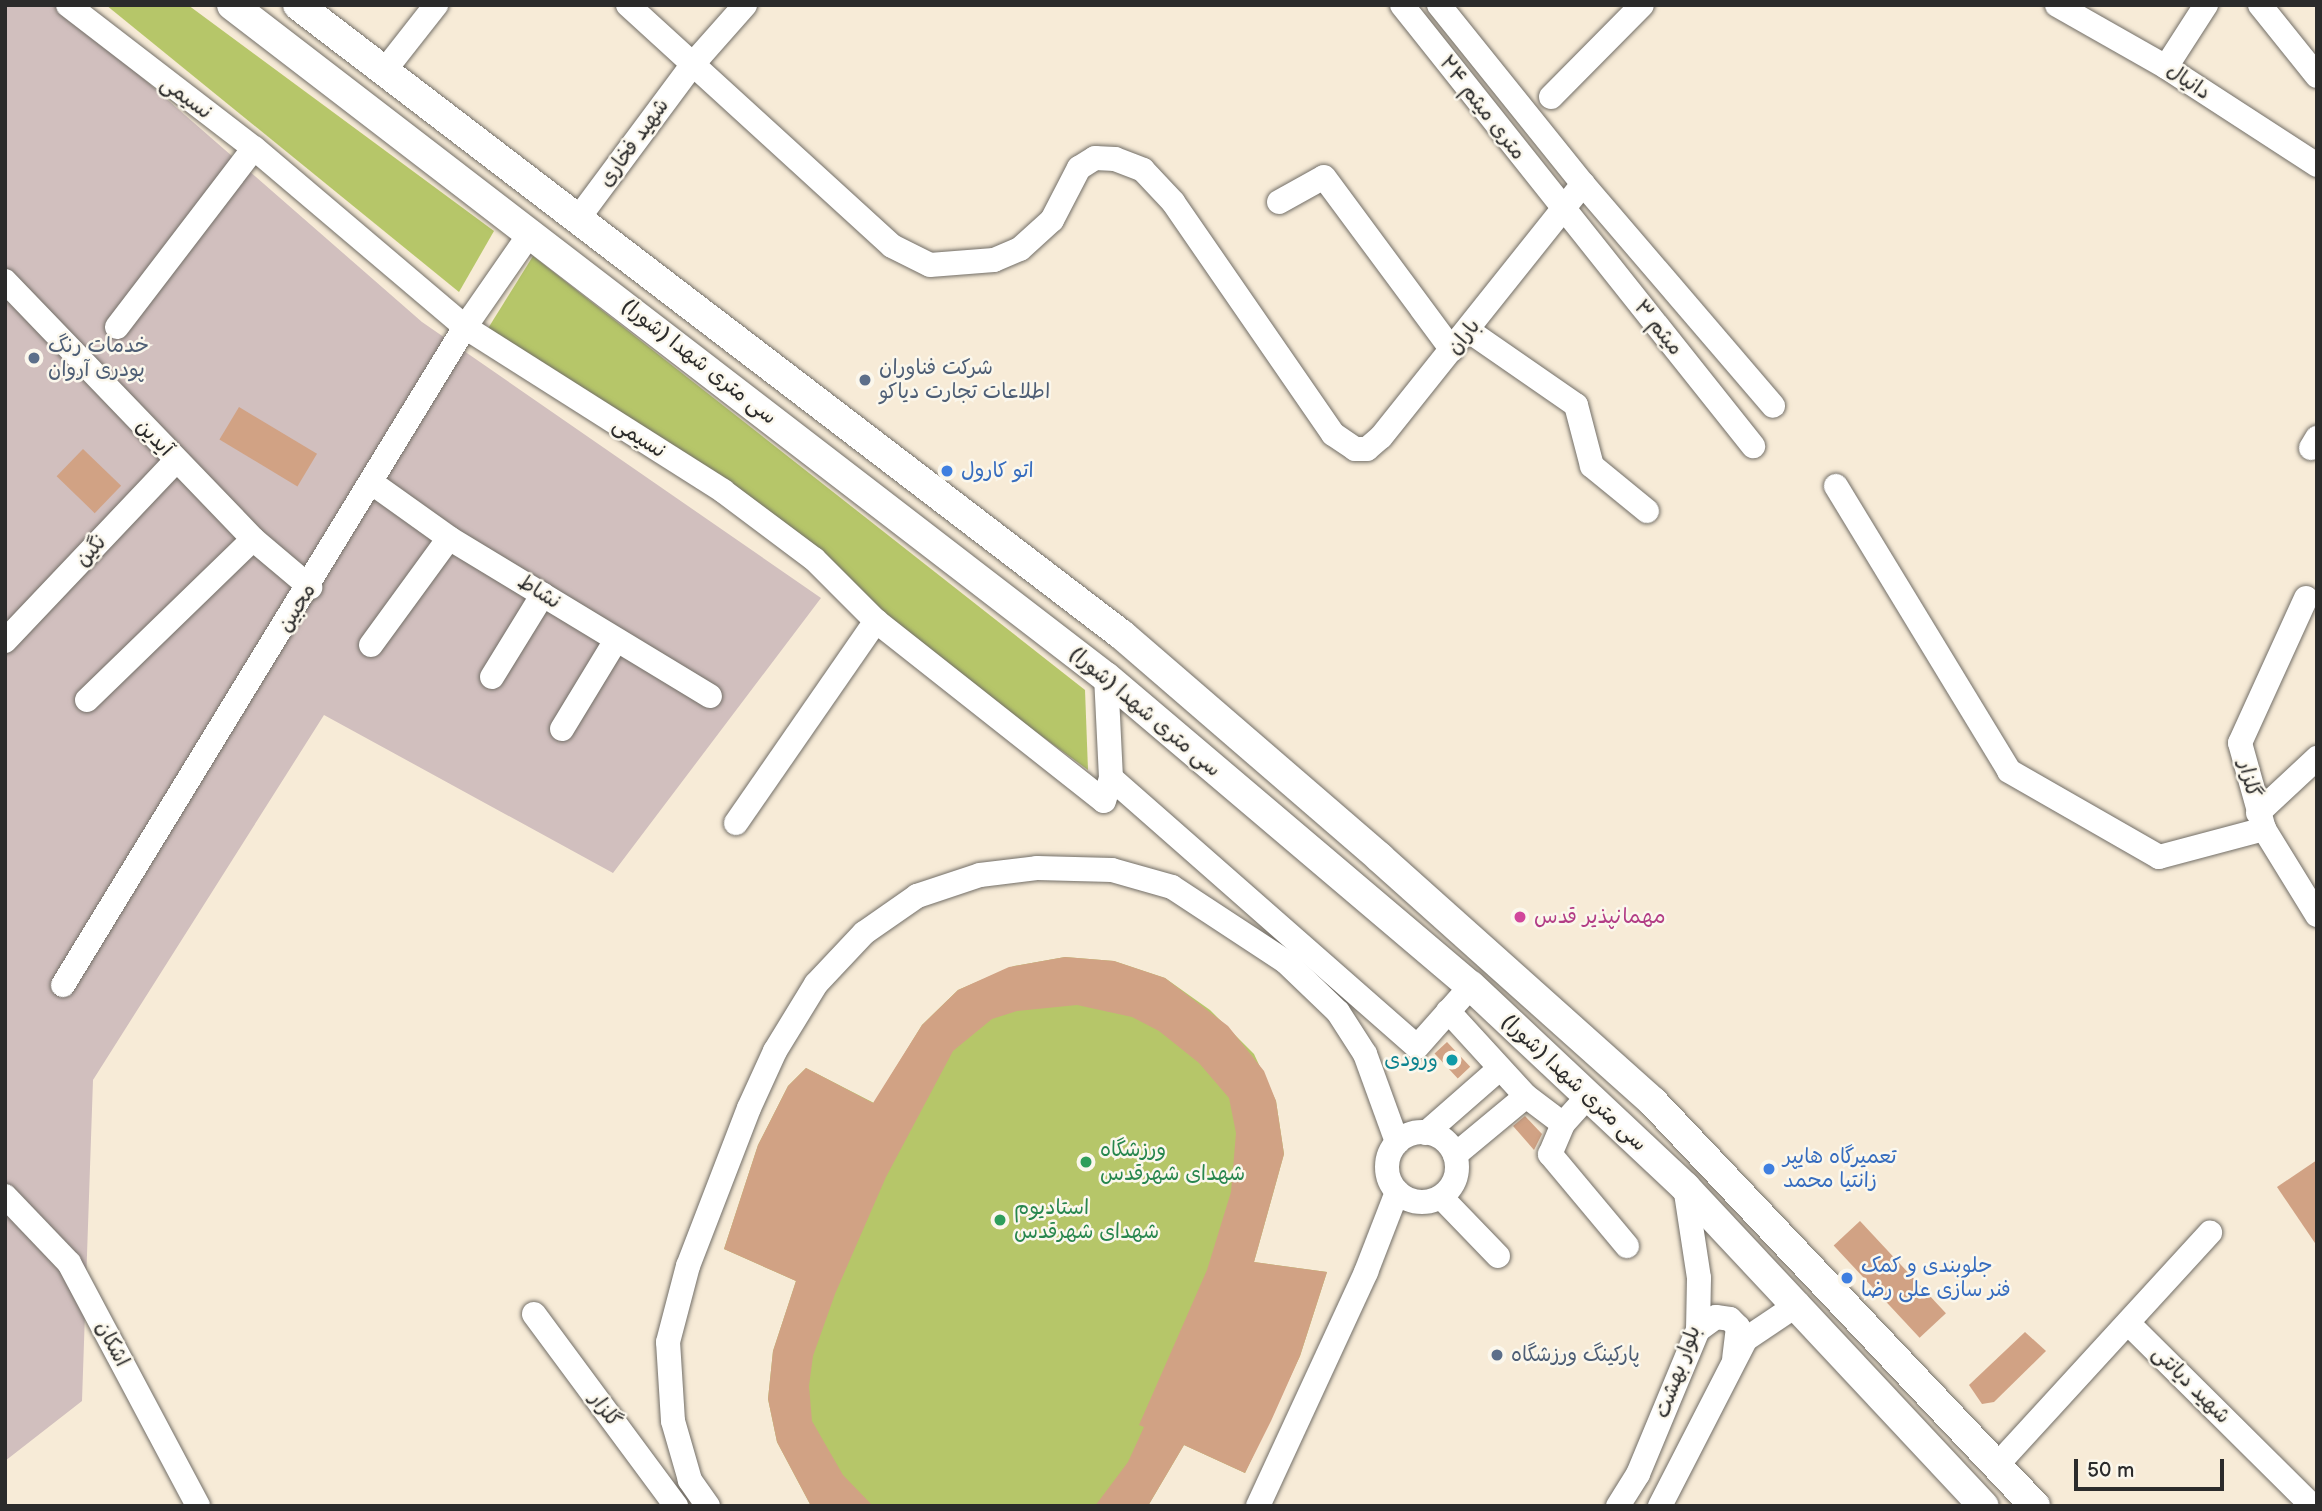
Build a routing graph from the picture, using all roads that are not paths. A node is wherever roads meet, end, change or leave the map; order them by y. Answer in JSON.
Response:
{"nodes":[{"id":1,"x":68,"y":5,"type":"edge"},
{"id":2,"x":232,"y":5,"type":"edge"},
{"id":3,"x":298,"y":5,"type":"edge"},
{"id":4,"x":436,"y":5,"type":"edge"},
{"id":5,"x":628,"y":5,"type":"edge"},
{"id":6,"x":745,"y":5,"type":"edge"},
{"id":7,"x":1439,"y":5,"type":"edge"},
{"id":8,"x":1642,"y":5,"type":"edge"},
{"id":9,"x":2057,"y":5,"type":"edge"},
{"id":10,"x":2206,"y":5,"type":"edge"},
{"id":11,"x":2260,"y":5,"type":"edge"},
{"id":12,"x":1410,"y":9,"type":"edge"},
{"id":13,"x":692,"y":65,"type":"junction"},
{"id":14,"x":2166,"y":67,"type":"junction"},
{"id":15,"x":385,"y":70,"type":"junction"},
{"id":16,"x":2317,"y":76,"type":"edge"},
{"id":17,"x":1551,"y":97,"type":"dead end"},
{"id":18,"x":254,"y":148,"type":"junction"},
{"id":19,"x":2317,"y":165,"type":"edge"},
{"id":20,"x":1583,"y":184,"type":"junction"},
{"id":21,"x":1279,"y":202,"type":"dead end"},
{"id":22,"x":1562,"y":210,"type":"junction"},
{"id":23,"x":577,"y":220,"type":"junction"},
{"id":24,"x":531,"y":232,"type":"junction"},
{"id":25,"x":5,"y":281,"type":"edge"},
{"id":26,"x":117,"y":327,"type":"dead end"},
{"id":27,"x":465,"y":327,"type":"junction"},
{"id":28,"x":1469,"y":331,"type":"junction"},
{"id":29,"x":1452,"y":351,"type":"junction"},
{"id":30,"x":1773,"y":406,"type":"dead end"},
{"id":31,"x":1753,"y":446,"type":"dead end"},
{"id":32,"x":176,"y":461,"type":"junction"},
{"id":33,"x":372,"y":483,"type":"junction"},
{"id":34,"x":1836,"y":486,"type":"dead end"},
{"id":35,"x":1647,"y":512,"type":"dead end"},
{"id":36,"x":449,"y":538,"type":"junction"},
{"id":37,"x":253,"y":539,"type":"junction"},
{"id":38,"x":310,"y":587,"type":"junction"},
{"id":39,"x":543,"y":594,"type":"junction"},
{"id":40,"x":2306,"y":598,"type":"dead end"},
{"id":41,"x":876,"y":621,"type":"junction"},
{"id":42,"x":1122,"y":635,"type":"junction"},
{"id":43,"x":5,"y":641,"type":"edge"},
{"id":44,"x":615,"y":642,"type":"junction"},
{"id":45,"x":371,"y":645,"type":"dead end"},
{"id":46,"x":492,"y":677,"type":"dead end"},
{"id":47,"x":1106,"y":677,"type":"junction"},
{"id":48,"x":710,"y":695,"type":"dead end"},
{"id":49,"x":87,"y":699,"type":"dead end"},
{"id":50,"x":562,"y":729,"type":"dead end"},
{"id":51,"x":2317,"y":758,"type":"edge"},
{"id":52,"x":1111,"y":778,"type":"junction"},
{"id":53,"x":2261,"y":821,"type":"junction"},
{"id":54,"x":736,"y":823,"type":"dead end"},
{"id":55,"x":2317,"y":915,"type":"edge"},
{"id":56,"x":63,"y":985,"type":"dead end"},
{"id":57,"x":1471,"y":986,"type":"junction"},
{"id":58,"x":1448,"y":1011,"type":"junction"},
{"id":59,"x":1499,"y":1069,"type":"junction"},
{"id":60,"x":1589,"y":1095,"type":"junction"},
{"id":61,"x":1526,"y":1096,"type":"junction"},
{"id":62,"x":1563,"y":1124,"type":"junction"},
{"id":63,"x":1426,"y":1133,"type":"junction"},
{"id":64,"x":1397,"y":1142,"type":"junction"},
{"id":65,"x":1455,"y":1156,"type":"junction"},
{"id":66,"x":1685,"y":1187,"type":"junction"},
{"id":67,"x":1397,"y":1192,"type":"junction"},
{"id":68,"x":5,"y":1196,"type":"edge"},
{"id":69,"x":1441,"y":1196,"type":"junction"},
{"id":70,"x":2210,"y":1233,"type":"dead end"},
{"id":71,"x":1627,"y":1246,"type":"dead end"},
{"id":72,"x":1498,"y":1256,"type":"dead end"},
{"id":73,"x":1798,"y":1304,"type":"junction"},
{"id":74,"x":534,"y":1314,"type":"dead end"},
{"id":75,"x":2130,"y":1325,"type":"junction"},
{"id":76,"x":1698,"y":1330,"type":"junction"},
{"id":77,"x":1734,"y":1359,"type":"junction"},
{"id":78,"x":1998,"y":1464,"type":"junction"},
{"id":79,"x":1977,"y":1498,"type":"edge"},
{"id":80,"x":198,"y":1506,"type":"edge"},
{"id":81,"x":676,"y":1506,"type":"edge"},
{"id":82,"x":708,"y":1506,"type":"edge"},
{"id":83,"x":1258,"y":1506,"type":"edge"},
{"id":84,"x":1618,"y":1506,"type":"edge"},
{"id":85,"x":1660,"y":1506,"type":"edge"},
{"id":86,"x":2035,"y":1506,"type":"edge"},
{"id":87,"x":2312,"y":1506,"type":"edge"}],
"edges":[{"from":1,"to":18,"type":"street","name":"نسیمی"},
{"from":2,"to":24,"type":"main road","name":"سی متری شهدا (شورا)"},
{"from":3,"to":15,"type":"main road","name":"سی متری شهدا (شورا)"},
{"from":4,"to":15,"type":"street"},
{"from":5,"to":13,"type":"street"},
{"from":6,"to":13,"type":"street","name":"شهید فخاری"},
{"from":7,"to":20,"type":"street","name":"۲۴ متری میثم"},
{"from":8,"to":17,"type":"street"},
{"from":9,"to":14,"type":"street","name":"دانیال"},
{"from":10,"to":14,"type":"street"},
{"from":11,"to":16,"type":"street"},
{"from":12,"to":22,"type":"street","name":"۲۴ متری میثم"},
{"from":13,"to":23,"type":"street","name":"شهید فخاری"},
{"from":13,"to":29,"type":"street","name":"باران"},
{"from":14,"to":19,"type":"street","name":"دانیال"},
{"from":15,"to":23,"type":"main road","name":"سی متری شهدا (شورا)"},
{"from":18,"to":26,"type":"street"},
{"from":18,"to":27,"type":"street","name":"نسیمی"},
{"from":20,"to":22,"type":"street","name":"باران"},
{"from":20,"to":30,"type":"street","name":"میثم ۳"},
{"from":21,"to":29,"type":"street"},
{"from":22,"to":28,"type":"street","name":"باران"},
{"from":22,"to":31,"type":"street","name":"میثم ۳"},
{"from":23,"to":42,"type":"main road","name":"سی متری شهدا (شورا)"},
{"from":24,"to":27,"type":"street","name":"محبین"},
{"from":24,"to":47,"type":"main road","name":"سی متری شهدا (شورا)"},
{"from":25,"to":32,"type":"street","name":"آیدین"},
{"from":27,"to":33,"type":"street","name":"محبین"},
{"from":27,"to":41,"type":"street","name":"نسیمی"},
{"from":28,"to":29,"type":"street","name":"باران"},
{"from":28,"to":35,"type":"street"},
{"from":32,"to":37,"type":"street","name":"آیدین"},
{"from":32,"to":43,"type":"street","name":"نگین"},
{"from":33,"to":36,"type":"street","name":"نشاط"},
{"from":33,"to":38,"type":"street","name":"محبین"},
{"from":34,"to":53,"type":"street"},
{"from":36,"to":39,"type":"street","name":"نشاط"},
{"from":36,"to":45,"type":"street"},
{"from":37,"to":38,"type":"street","name":"آیدین"},
{"from":37,"to":49,"type":"street"},
{"from":38,"to":56,"type":"street","name":"محبین"},
{"from":39,"to":44,"type":"street","name":"نشاط"},
{"from":39,"to":46,"type":"street"},
{"from":40,"to":53,"type":"street","name":"گلزار"},
{"from":41,"to":52,"type":"street","name":"نسیمی"},
{"from":41,"to":54,"type":"street"},
{"from":42,"to":47,"type":"main road"},
{"from":42,"to":78,"type":"main road","name":"سی متری شهدا (شورا)"},
{"from":44,"to":48,"type":"street","name":"نشاط"},
{"from":44,"to":50,"type":"street"},
{"from":47,"to":52,"type":"street"},
{"from":47,"to":57,"type":"main road","name":"سی متری شهدا (شورا)"},
{"from":51,"to":53,"type":"street"},
{"from":52,"to":58,"type":"street"},
{"from":53,"to":55,"type":"street","name":"گلزار"},
{"from":57,"to":58,"type":"street"},
{"from":57,"to":60,"type":"main road","name":"سی متری شهدا (شورا)"},
{"from":58,"to":59,"type":"street"},
{"from":59,"to":61,"type":"street"},
{"from":59,"to":63,"type":"street"},
{"from":60,"to":62,"type":"street"},
{"from":60,"to":66,"type":"main road","name":"سی متری شهدا (شورا)"},
{"from":61,"to":62,"type":"street"},
{"from":61,"to":65,"type":"street"},
{"from":62,"to":71,"type":"street"},
{"from":63,"to":64,"type":"street"},
{"from":63,"to":65,"type":"street"},
{"from":64,"to":67,"type":"street"},
{"from":64,"to":82,"type":"street"},
{"from":65,"to":69,"type":"street"},
{"from":66,"to":73,"type":"main road","name":"سی متری شهدا (شورا)"},
{"from":66,"to":76,"type":"street","name":"بلوار بهشت"},
{"from":67,"to":69,"type":"street"},
{"from":67,"to":83,"type":"street"},
{"from":68,"to":80,"type":"street","name":"اشکان"},
{"from":69,"to":72,"type":"street"},
{"from":70,"to":75,"type":"street"},
{"from":73,"to":77,"type":"street","name":"بلوار بهشت"},
{"from":73,"to":79,"type":"main road","name":"سی متری شهدا (شورا)"},
{"from":74,"to":81,"type":"street","name":"گلزار"},
{"from":75,"to":78,"type":"street"},
{"from":75,"to":87,"type":"street","name":"شهید دیانتی"},
{"from":76,"to":77,"type":"street"},
{"from":76,"to":84,"type":"street","name":"بلوار بهشت"},
{"from":77,"to":85,"type":"street","name":"بلوار بهشت"},
{"from":78,"to":79,"type":"main road"},
{"from":78,"to":86,"type":"main road","name":"سی متری شهدا (شورا)"}]}
